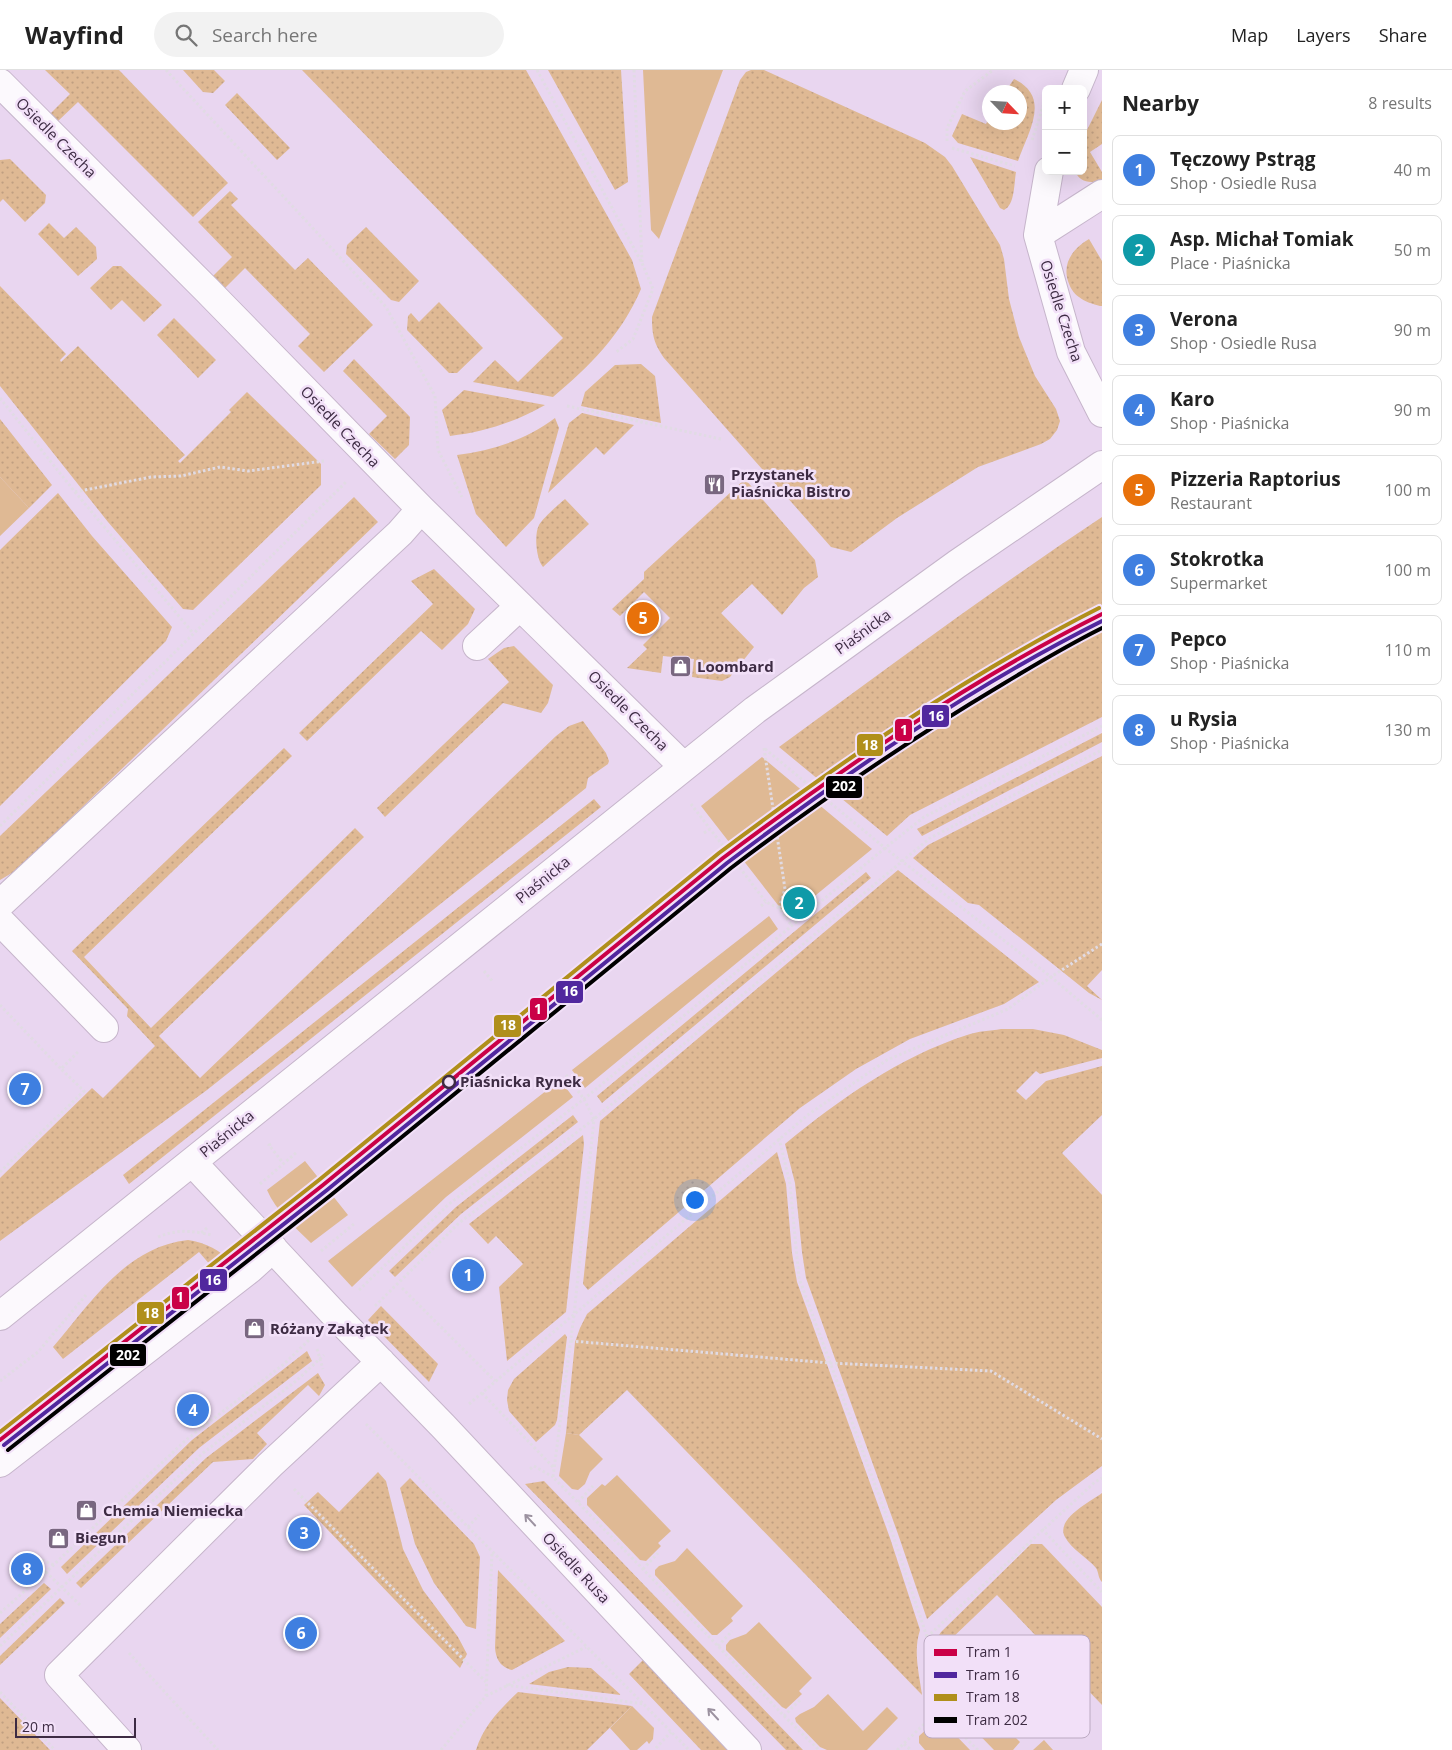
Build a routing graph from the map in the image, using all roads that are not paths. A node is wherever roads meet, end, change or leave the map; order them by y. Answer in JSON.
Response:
{"nodes":[{"id":1,"x":0,"y":82,"type":"edge"},
{"id":2,"x":1036,"y":170,"type":"edge"},
{"id":3,"x":1102,"y":194,"type":"edge"},
{"id":4,"x":1038,"y":235,"type":"junction"},
{"id":5,"x":1102,"y":413,"type":"edge"},
{"id":6,"x":1102,"y":466,"type":"edge"},
{"id":7,"x":420,"y":509,"type":"junction"},
{"id":8,"x":520,"y":606,"type":"junction"},
{"id":9,"x":477,"y":646,"type":"dead end"},
{"id":10,"x":684,"y":767,"type":"junction"},
{"id":11,"x":0,"y":904,"type":"edge"},
{"id":12,"x":0,"y":921,"type":"edge"},
{"id":13,"x":104,"y":1028,"type":"road end"},
{"id":14,"x":192,"y":1162,"type":"junction"},
{"id":15,"x":273,"y":1248,"type":"junction"},
{"id":16,"x":0,"y":1316,"type":"edge"},
{"id":17,"x":381,"y":1362,"type":"junction"},
{"id":18,"x":0,"y":1463,"type":"edge"},
{"id":19,"x":127,"y":1750,"type":"edge"},
{"id":20,"x":747,"y":1750,"type":"edge"}],
"edges":[{"from":1,"to":7,"type":"street","name":"Osiedle Czecha"},
{"from":2,"to":4,"type":"street","name":"Osiedle Czecha"},
{"from":3,"to":4,"type":"street"},
{"from":4,"to":5,"type":"street","name":"Osiedle Czecha"},
{"from":6,"to":10,"type":"street","name":"Piaśnicka"},
{"from":7,"to":8,"type":"street","name":"Osiedle Czecha"},
{"from":7,"to":11,"type":"street"},
{"from":8,"to":9,"type":"street"},
{"from":8,"to":10,"type":"street","name":"Osiedle Czecha"},
{"from":10,"to":14,"type":"street","name":"Piaśnicka"},
{"from":12,"to":13,"type":"street"},
{"from":14,"to":15,"type":"street","name":"Osiedle Rusa"},
{"from":14,"to":16,"type":"street","name":"Piaśnicka"},
{"from":15,"to":17,"type":"street","name":"Osiedle Rusa"},
{"from":15,"to":18,"type":"street"},
{"from":17,"to":19,"type":"street"},
{"from":20,"to":17,"type":"street","name":"Osiedle Rusa","one_way":true}]}
